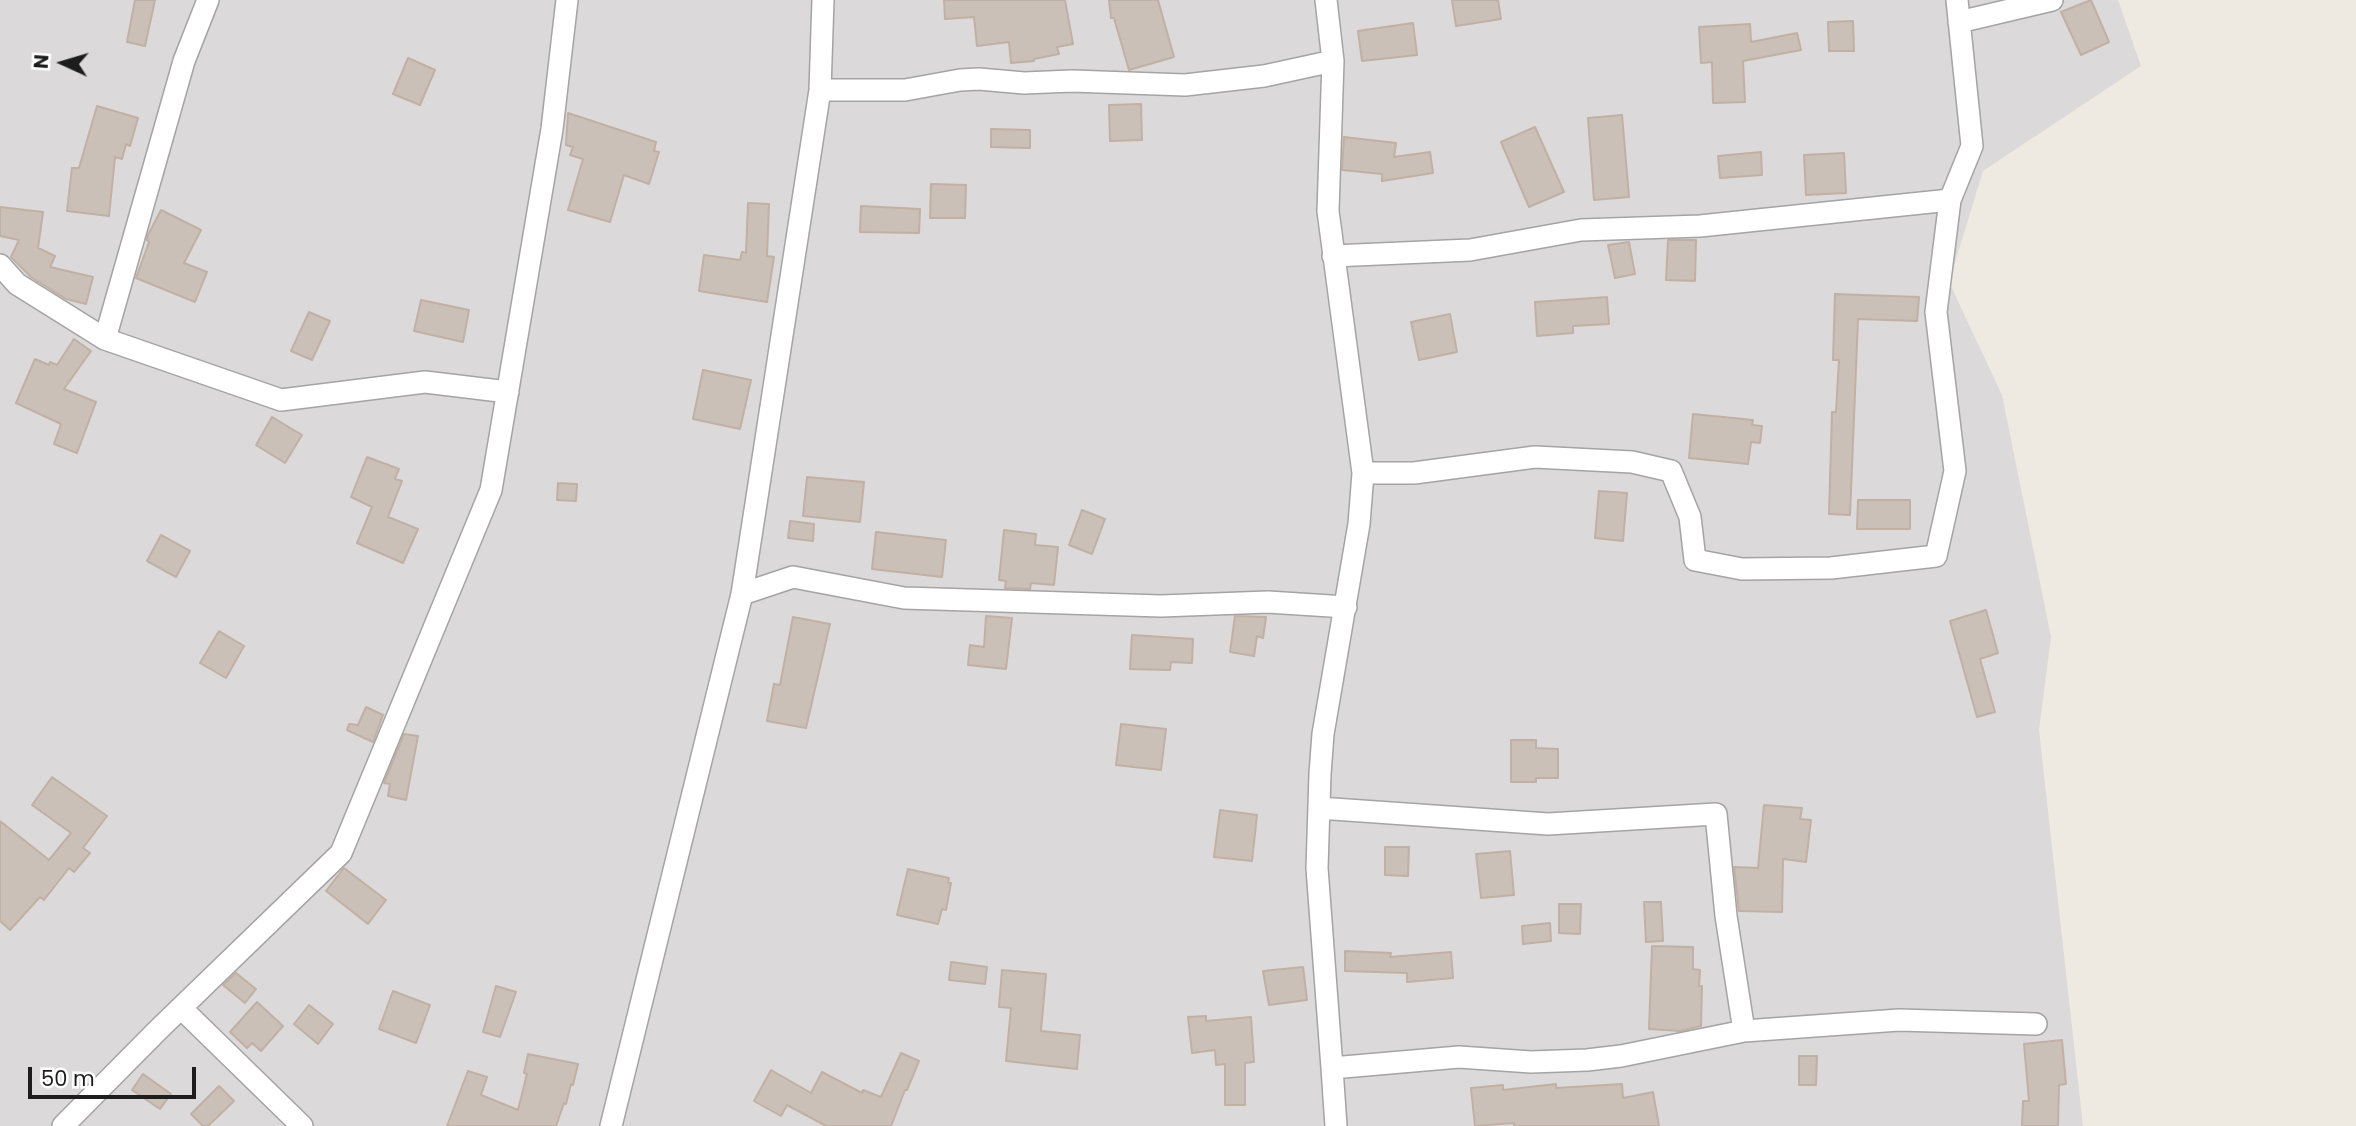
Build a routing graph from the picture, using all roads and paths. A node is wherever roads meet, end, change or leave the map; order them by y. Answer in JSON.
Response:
{"nodes":[{"id":1,"x":208,"y":0,"type":"edge"},
{"id":2,"x":566,"y":0,"type":"edge"},
{"id":3,"x":823,"y":0,"type":"edge"},
{"id":4,"x":1326,"y":0,"type":"edge"},
{"id":5,"x":1957,"y":0,"type":"edge"},
{"id":6,"x":2052,"y":0,"type":"edge"},
{"id":7,"x":1959,"y":22,"type":"junction"},
{"id":8,"x":1333,"y":61,"type":"junction"},
{"id":9,"x":820,"y":90,"type":"junction"},
{"id":10,"x":1950,"y":200,"type":"junction"},
{"id":11,"x":1334,"y":256,"type":"junction"},
{"id":12,"x":0,"y":265,"type":"edge"},
{"id":13,"x":105,"y":339,"type":"junction"},
{"id":14,"x":508,"y":392,"type":"junction"},
{"id":15,"x":1363,"y":473,"type":"junction"},
{"id":16,"x":742,"y":594,"type":"junction"},
{"id":17,"x":1346,"y":607,"type":"junction"},
{"id":18,"x":1319,"y":808,"type":"junction"},
{"id":19,"x":181,"y":1007,"type":"junction"},
{"id":20,"x":2036,"y":1024,"type":"dead end"},
{"id":21,"x":1744,"y":1031,"type":"junction"},
{"id":22,"x":1332,"y":1068,"type":"junction"},
{"id":23,"x":63,"y":1126,"type":"edge"},
{"id":24,"x":302,"y":1126,"type":"edge"},
{"id":25,"x":611,"y":1126,"type":"edge"},
{"id":26,"x":1336,"y":1126,"type":"edge"}],
"edges":[{"from":1,"to":13,"type":"street"},
{"from":2,"to":14,"type":"street"},
{"from":3,"to":9,"type":"street"},
{"from":4,"to":8,"type":"street"},
{"from":5,"to":7,"type":"street"},
{"from":6,"to":7,"type":"street"},
{"from":7,"to":10,"type":"street"},
{"from":8,"to":9,"type":"street"},
{"from":8,"to":11,"type":"street"},
{"from":9,"to":16,"type":"street"},
{"from":10,"to":11,"type":"street"},
{"from":10,"to":15,"type":"street"},
{"from":11,"to":15,"type":"street"},
{"from":12,"to":13,"type":"street"},
{"from":13,"to":14,"type":"street"},
{"from":14,"to":19,"type":"street"},
{"from":15,"to":17,"type":"street"},
{"from":16,"to":17,"type":"street"},
{"from":16,"to":25,"type":"street"},
{"from":17,"to":18,"type":"street"},
{"from":18,"to":21,"type":"street"},
{"from":18,"to":22,"type":"street"},
{"from":19,"to":23,"type":"street"},
{"from":19,"to":24,"type":"street"},
{"from":20,"to":21,"type":"street"},
{"from":21,"to":22,"type":"street"},
{"from":22,"to":26,"type":"street"}]}
